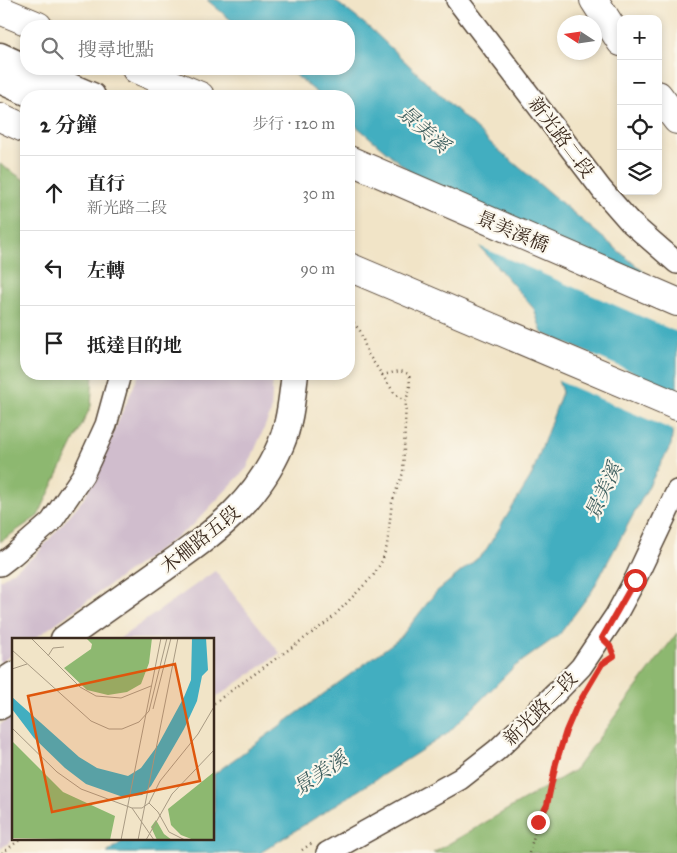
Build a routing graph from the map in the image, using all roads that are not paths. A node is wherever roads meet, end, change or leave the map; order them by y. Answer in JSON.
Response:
{"nodes":[{"id":1,"x":457,"y":0,"type":"edge"},
{"id":2,"x":594,"y":0,"type":"edge"},
{"id":3,"x":0,"y":10,"type":"edge"},
{"id":4,"x":24,"y":20,"type":"edge"},
{"id":5,"x":617,"y":36,"type":"edge"},
{"id":6,"x":0,"y":56,"type":"edge"},
{"id":7,"x":20,"y":65,"type":"edge"},
{"id":8,"x":44,"y":75,"type":"edge"},
{"id":9,"x":150,"y":75,"type":"edge"},
{"id":10,"x":0,"y":80,"type":"edge"},
{"id":11,"x":22,"y":90,"type":"edge"},
{"id":12,"x":78,"y":90,"type":"edge"},
{"id":13,"x":186,"y":90,"type":"edge"},
{"id":14,"x":662,"y":100,"type":"edge"},
{"id":15,"x":0,"y":117,"type":"edge"},
{"id":16,"x":677,"y":120,"type":"edge"},
{"id":17,"x":0,"y":122,"type":"edge"},
{"id":18,"x":20,"y":128,"type":"edge"},
{"id":19,"x":20,"y":129,"type":"edge"},
{"id":20,"x":355,"y":163,"type":"edge"},
{"id":21,"x":677,"y":263,"type":"edge"},
{"id":22,"x":355,"y":270,"type":"edge"},
{"id":23,"x":677,"y":302,"type":"edge"},
{"id":24,"x":118,"y":380,"type":"edge"},
{"id":25,"x":294,"y":380,"type":"edge"},
{"id":26,"x":312,"y":380,"type":"edge"},
{"id":27,"x":677,"y":406,"type":"edge"},
{"id":28,"x":677,"y":491,"type":"edge"},
{"id":29,"x":0,"y":565,"type":"edge"},
{"id":30,"x":65,"y":638,"type":"edge"},
{"id":31,"x":93,"y":638,"type":"edge"},
{"id":32,"x":12,"y":676,"type":"edge"},
{"id":33,"x":0,"y":684,"type":"edge"},
{"id":34,"x":12,"y":697,"type":"edge"},
{"id":35,"x":0,"y":706,"type":"edge"},
{"id":36,"x":327,"y":853,"type":"edge"}],
"edges":[{"from":1,"to":21,"type":"street","name":"新光路二段"},
{"from":2,"to":5,"type":"highway"},
{"from":3,"to":4,"type":"highway"},
{"from":6,"to":7,"type":"main road"},
{"from":8,"to":12,"type":"main road"},
{"from":9,"to":13,"type":"highway"},
{"from":10,"to":11,"type":"main road"},
{"from":14,"to":16,"type":"highway"},
{"from":15,"to":18,"type":"highway"},
{"from":17,"to":19,"type":"highway"},
{"from":20,"to":23,"type":"highway","name":"景美溪橋"},
{"from":22,"to":27,"type":"highway"},
{"from":24,"to":29,"type":"street"},
{"from":25,"to":30,"type":"main road","name":"木柵路五段"},
{"from":26,"to":31,"type":"main road","name":"木柵路五段"},
{"from":28,"to":36,"type":"street","name":"新光路二段"},
{"from":32,"to":33,"type":"main road"},
{"from":34,"to":35,"type":"main road"}]}
